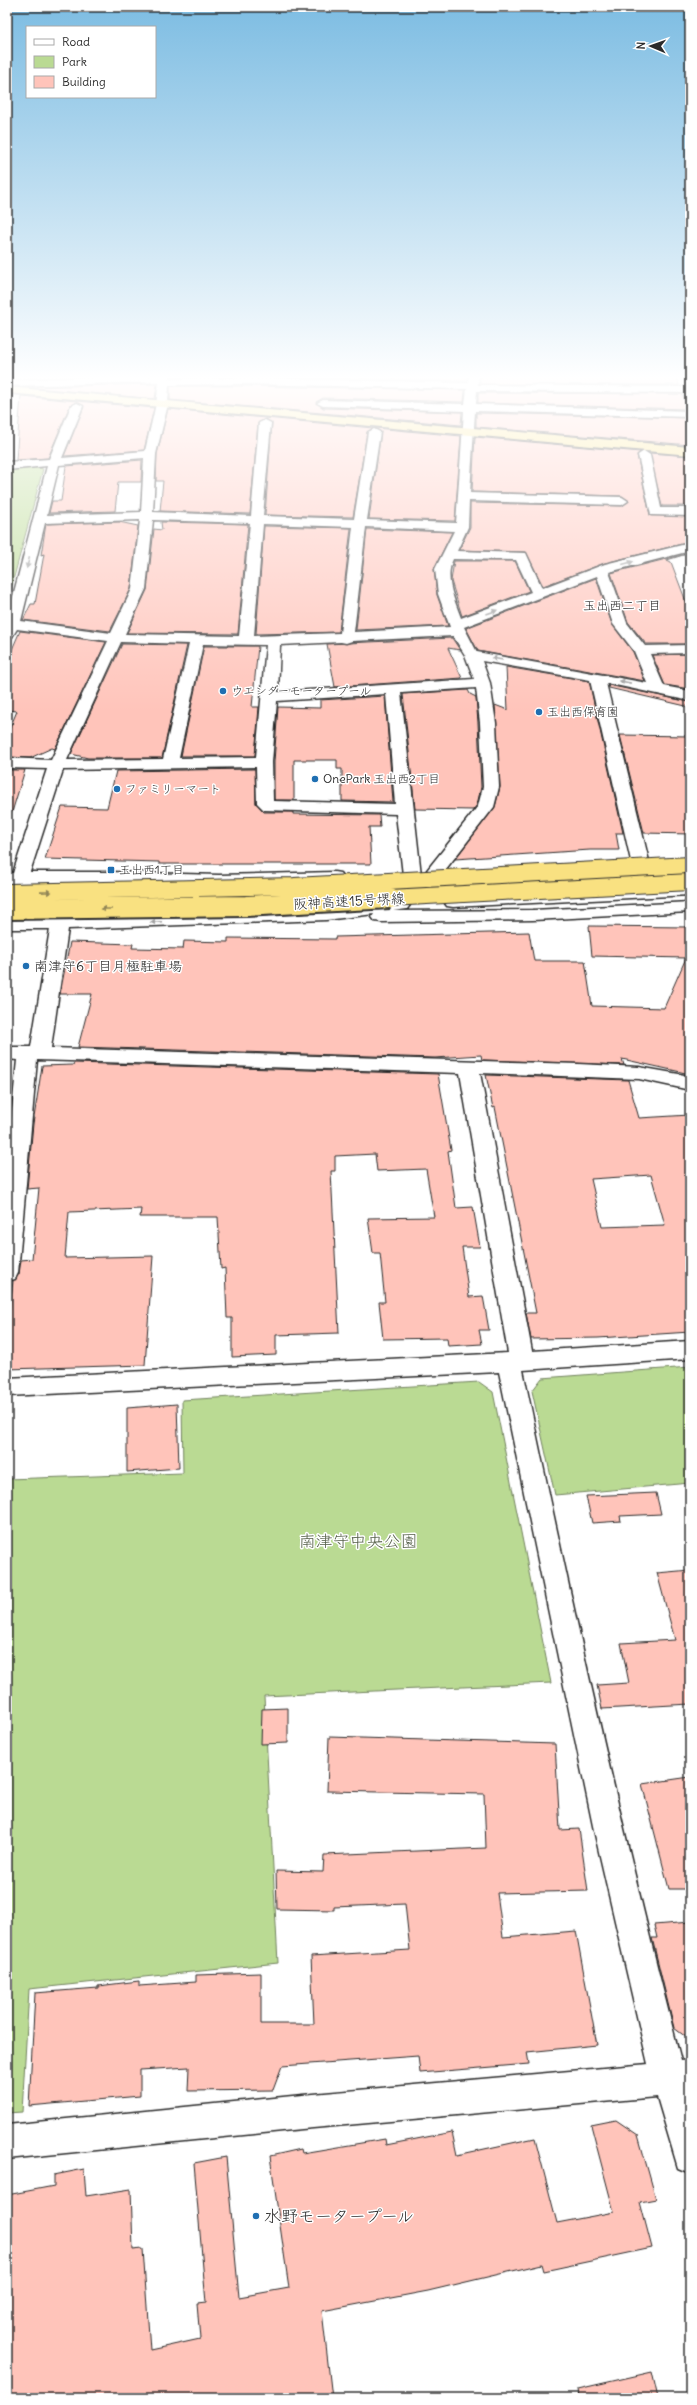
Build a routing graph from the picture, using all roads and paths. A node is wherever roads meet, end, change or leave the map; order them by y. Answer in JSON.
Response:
{"nodes":[{"id":1,"x":47,"y":487,"type":"edge"},
{"id":2,"x":148,"y":487,"type":"edge"},
{"id":3,"x":259,"y":487,"type":"edge"},
{"id":4,"x":366,"y":487,"type":"edge"},
{"id":5,"x":464,"y":487,"type":"edge"},
{"id":6,"x":650,"y":487,"type":"edge"},
{"id":7,"x":463,"y":497,"type":"junction"},
{"id":8,"x":622,"y":500,"type":"dead end"},
{"id":9,"x":690,"y":512,"type":"edge"},
{"id":10,"x":147,"y":516,"type":"junction"},
{"id":11,"x":39,"y":519,"type":"junction"},
{"id":12,"x":256,"y":520,"type":"junction"},
{"id":13,"x":360,"y":524,"type":"junction"},
{"id":14,"x":462,"y":527,"type":"junction"},
{"id":15,"x":690,"y":547,"type":"edge"},
{"id":16,"x":449,"y":554,"type":"junction"},
{"id":17,"x":602,"y":571,"type":"junction"},
{"id":18,"x":539,"y":595,"type":"junction"},
{"id":19,"x":9,"y":627,"type":"edge"},
{"id":20,"x":457,"y":628,"type":"junction"},
{"id":21,"x":116,"y":638,"type":"junction"},
{"id":22,"x":346,"y":638,"type":"junction"},
{"id":23,"x":197,"y":640,"type":"junction"},
{"id":24,"x":273,"y":641,"type":"junction"},
{"id":25,"x":246,"y":642,"type":"junction"},
{"id":26,"x":690,"y":649,"type":"edge"},
{"id":27,"x":641,"y":650,"type":"junction"},
{"id":28,"x":472,"y":655,"type":"junction"},
{"id":29,"x":597,"y":676,"type":"junction"},
{"id":30,"x":483,"y":683,"type":"junction"},
{"id":31,"x":657,"y":688,"type":"junction"},
{"id":32,"x":393,"y":689,"type":"junction"},
{"id":33,"x":690,"y":696,"type":"edge"},
{"id":34,"x":270,"y":697,"type":"junction"},
{"id":35,"x":170,"y":762,"type":"junction"},
{"id":36,"x":264,"y":762,"type":"junction"},
{"id":37,"x":7,"y":763,"type":"edge"},
{"id":38,"x":57,"y":765,"type":"junction"},
{"id":39,"x":404,"y":809,"type":"junction"},
{"id":40,"x":690,"y":859,"type":"edge"},
{"id":41,"x":640,"y":860,"type":"junction"},
{"id":42,"x":690,"y":865,"type":"edge"},
{"id":43,"x":433,"y":874,"type":"junction"},
{"id":44,"x":412,"y":875,"type":"junction"},
{"id":45,"x":14,"y":878,"type":"edge"},
{"id":46,"x":690,"y":882,"type":"edge"},
{"id":47,"x":690,"y":890,"type":"edge"},
{"id":48,"x":7,"y":892,"type":"edge"},
{"id":49,"x":690,"y":896,"type":"edge"},
{"id":50,"x":690,"y":907,"type":"edge"},
{"id":51,"x":136,"y":908,"type":"junction"},
{"id":52,"x":7,"y":909,"type":"edge"},
{"id":53,"x":7,"y":913,"type":"edge"},
{"id":54,"x":348,"y":914,"type":"junction"},
{"id":55,"x":7,"y":924,"type":"edge"},
{"id":56,"x":60,"y":925,"type":"junction"},
{"id":57,"x":7,"y":1053,"type":"edge"},
{"id":58,"x":34,"y":1054,"type":"junction"},
{"id":59,"x":469,"y":1068,"type":"junction"},
{"id":60,"x":690,"y":1083,"type":"edge"},
{"id":61,"x":7,"y":1273,"type":"edge"},
{"id":62,"x":690,"y":1350,"type":"edge"},
{"id":63,"x":515,"y":1362,"type":"junction"},
{"id":64,"x":7,"y":1387,"type":"edge"},
{"id":65,"x":679,"y":2079,"type":"edge"},
{"id":66,"x":7,"y":2142,"type":"edge"},
{"id":67,"x":690,"y":2156,"type":"edge"}],
"edges":[{"from":1,"to":11,"type":"street"},
{"from":2,"to":10,"type":"street"},
{"from":3,"to":12,"type":"street"},
{"from":4,"to":13,"type":"street"},
{"from":5,"to":7,"type":"street"},
{"from":6,"to":9,"type":"street"},
{"from":7,"to":8,"type":"street"},
{"from":7,"to":14,"type":"street"},
{"from":10,"to":11,"type":"street"},
{"from":10,"to":12,"type":"street"},
{"from":10,"to":21,"type":"street"},
{"from":11,"to":19,"type":"street","one_way":true},
{"from":12,"to":13,"type":"street"},
{"from":12,"to":25,"type":"street"},
{"from":13,"to":14,"type":"street"},
{"from":13,"to":22,"type":"street"},
{"from":14,"to":16,"type":"street"},
{"from":17,"to":15,"type":"street","one_way":true},
{"from":16,"to":18,"type":"street"},
{"from":16,"to":20,"type":"street"},
{"from":17,"to":18,"type":"street"},
{"from":17,"to":27,"type":"street"},
{"from":20,"to":18,"type":"street","one_way":true},
{"from":19,"to":21,"type":"street"},
{"from":20,"to":22,"type":"street"},
{"from":20,"to":28,"type":"street"},
{"from":21,"to":23,"type":"street"},
{"from":21,"to":38,"type":"street"},
{"from":22,"to":24,"type":"street"},
{"from":23,"to":25,"type":"street"},
{"from":23,"to":35,"type":"street"},
{"from":24,"to":25,"type":"street"},
{"from":24,"to":34,"type":"street"},
{"from":26,"to":27,"type":"street"},
{"from":27,"to":31,"type":"street"},
{"from":29,"to":28,"type":"street","one_way":true},
{"from":28,"to":30,"type":"street"},
{"from":31,"to":29,"type":"street","one_way":true},
{"from":29,"to":41,"type":"street"},
{"from":30,"to":32,"type":"street"},
{"from":30,"to":43,"type":"street"},
{"from":31,"to":33,"type":"street"},
{"from":32,"to":34,"type":"street"},
{"from":32,"to":39,"type":"street"},
{"from":34,"to":36,"type":"street"},
{"from":35,"to":36,"type":"street"},
{"from":35,"to":38,"type":"street"},
{"from":36,"to":39,"type":"street"},
{"from":37,"to":38,"type":"street"},
{"from":38,"to":45,"type":"street"},
{"from":39,"to":44,"type":"street"},
{"from":40,"to":41,"type":"street"},
{"from":41,"to":43,"type":"street"},
{"from":48,"to":42,"type":"highway","name":"阪神高速15号堺線","one_way":true,"bridge":true},
{"from":43,"to":44,"type":"street"},
{"from":44,"to":45,"type":"street"},
{"from":45,"to":53,"type":"street"},
{"from":46,"to":51,"type":"highway","name":"阪神高速15号堺線","bridge":true},
{"from":47,"to":54,"type":"street"},
{"from":49,"to":51,"type":"highway","bridge":true},
{"from":50,"to":54,"type":"street"},
{"from":51,"to":52,"type":"highway","name":"阪神高速15号堺線","one_way":true,"bridge":true},
{"from":54,"to":56,"type":"street","one_way":true},
{"from":55,"to":56,"type":"street"},
{"from":56,"to":58,"type":"street"},
{"from":57,"to":58,"type":"street"},
{"from":58,"to":59,"type":"street"},
{"from":58,"to":61,"type":"street"},
{"from":59,"to":60,"type":"street"},
{"from":59,"to":63,"type":"street"},
{"from":62,"to":63,"type":"street"},
{"from":63,"to":64,"type":"street"},
{"from":63,"to":65,"type":"street"},
{"from":65,"to":66,"type":"street"},
{"from":65,"to":67,"type":"street"}]}
